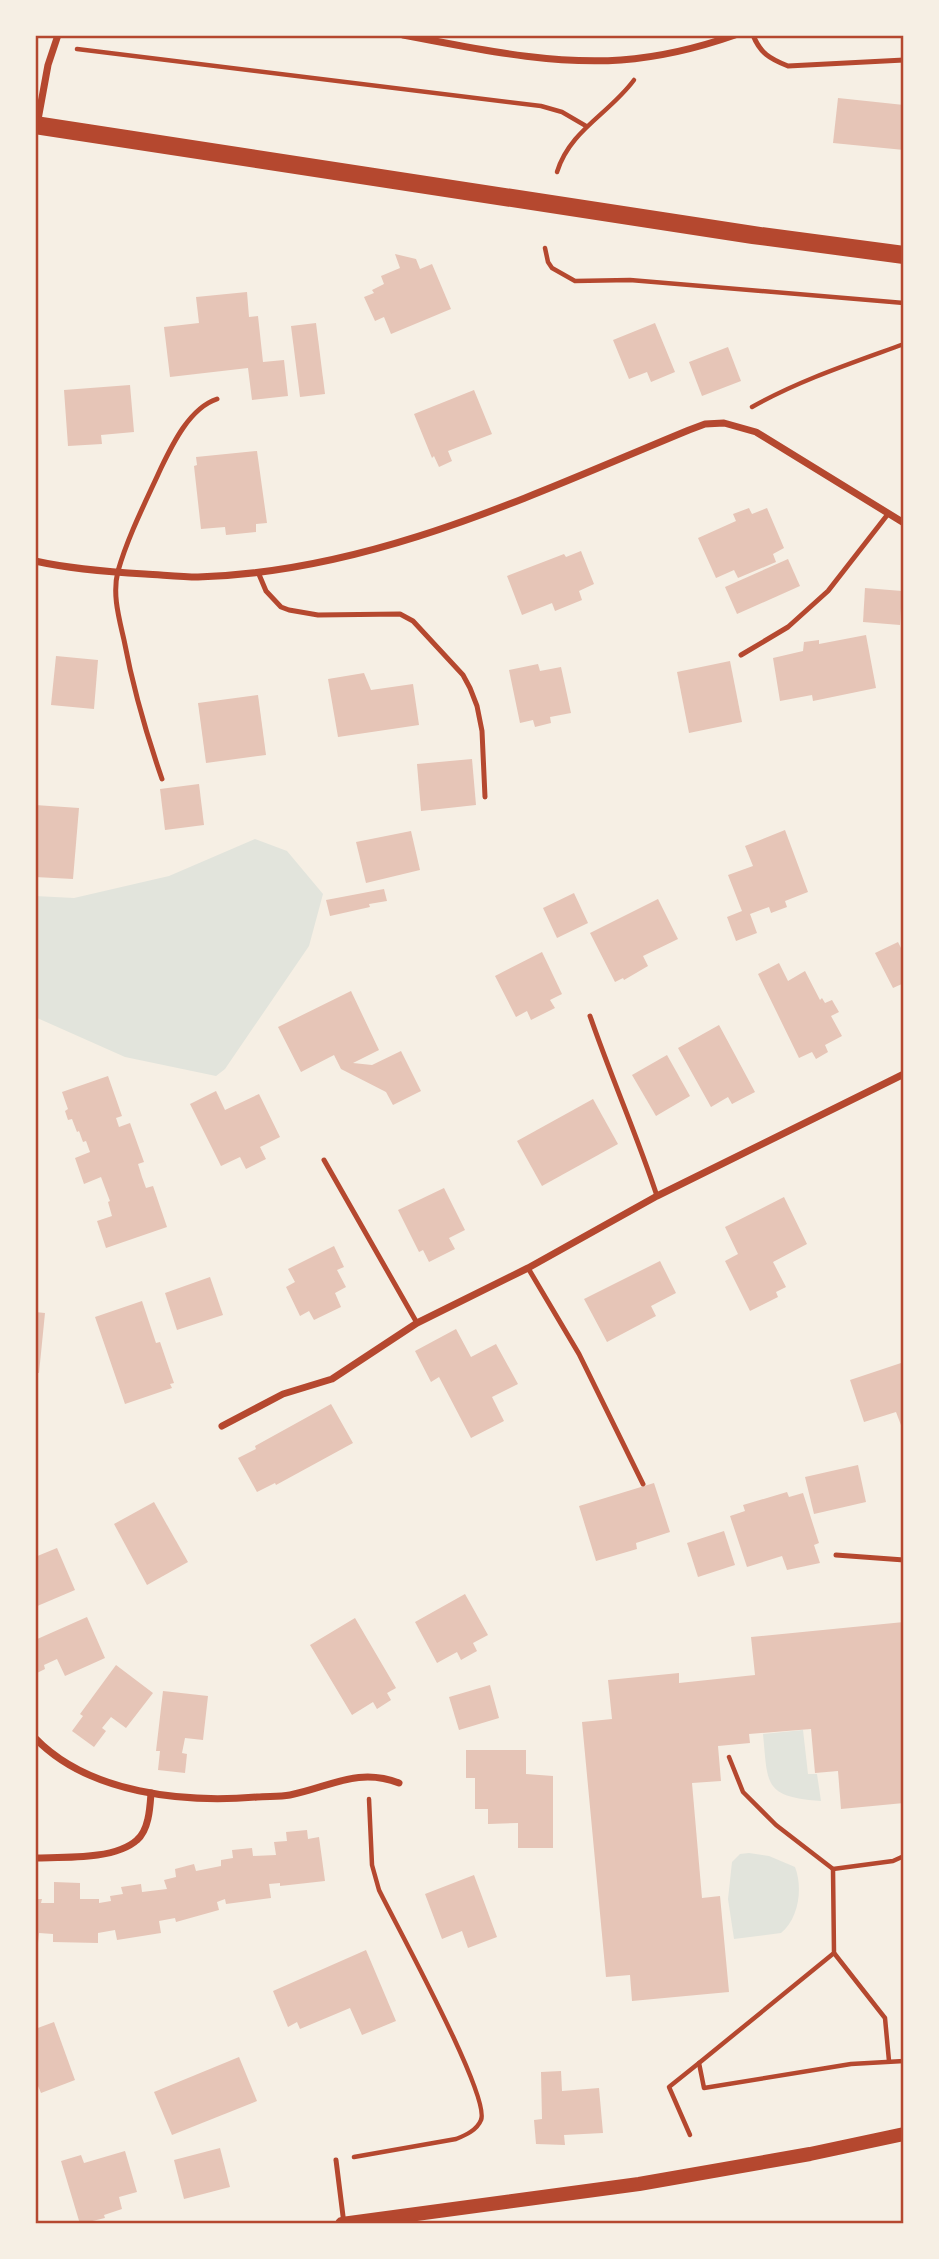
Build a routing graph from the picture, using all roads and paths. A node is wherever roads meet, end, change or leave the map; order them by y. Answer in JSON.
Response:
{"nodes":[{"id":1,"x":58,"y":35,"type":"edge"},
{"id":2,"x":403,"y":35,"type":"edge"},
{"id":3,"x":735,"y":35,"type":"edge"},
{"id":4,"x":753,"y":35,"type":"edge"},
{"id":5,"x":439,"y":38,"type":"edge"},
{"id":6,"x":68,"y":48,"type":"dead end"},
{"id":7,"x":643,"y":58,"type":"junction"},
{"id":8,"x":904,"y":60,"type":"edge"},
{"id":9,"x":36,"y":125,"type":"edge"},
{"id":10,"x":586,"y":126,"type":"junction"},
{"id":11,"x":557,"y":172,"type":"dead end"},
{"id":12,"x":545,"y":248,"type":"dead end"},
{"id":13,"x":904,"y":254,"type":"edge"},
{"id":14,"x":904,"y":303,"type":"edge"},
{"id":15,"x":904,"y":344,"type":"edge"},
{"id":16,"x":217,"y":399,"type":"dead end"},
{"id":17,"x":724,"y":423,"type":"junction"},
{"id":18,"x":888,"y":513,"type":"junction"},
{"id":19,"x":904,"y":523,"type":"edge"},
{"id":20,"x":35,"y":561,"type":"edge"},
{"id":21,"x":258,"y":572,"type":"junction"},
{"id":22,"x":117,"y":573,"type":"junction"},
{"id":23,"x":741,"y":654,"type":"dead end"},
{"id":24,"x":162,"y":779,"type":"dead end"},
{"id":25,"x":485,"y":797,"type":"dead end"},
{"id":26,"x":590,"y":1016,"type":"dead end"},
{"id":27,"x":904,"y":1074,"type":"edge"},
{"id":28,"x":324,"y":1160,"type":"dead end"},
{"id":29,"x":657,"y":1196,"type":"junction"},
{"id":30,"x":528,"y":1268,"type":"junction"},
{"id":31,"x":417,"y":1323,"type":"junction"},
{"id":32,"x":222,"y":1426,"type":"dead end"},
{"id":33,"x":643,"y":1484,"type":"dead end"},
{"id":34,"x":836,"y":1555,"type":"dead end"},
{"id":35,"x":904,"y":1560,"type":"edge"},
{"id":36,"x":35,"y":1738,"type":"edge"},
{"id":37,"x":729,"y":1757,"type":"dead end"},
{"id":38,"x":367,"y":1776,"type":"junction"},
{"id":39,"x":400,"y":1783,"type":"dead end"},
{"id":40,"x":151,"y":1793,"type":"junction"},
{"id":41,"x":904,"y":1856,"type":"edge"},
{"id":42,"x":35,"y":1858,"type":"edge"},
{"id":43,"x":833,"y":1870,"type":"junction"},
{"id":44,"x":834,"y":1953,"type":"junction"},
{"id":45,"x":889,"y":2061,"type":"junction"},
{"id":46,"x":904,"y":2061,"type":"edge"},
{"id":47,"x":699,"y":2063,"type":"junction"},
{"id":48,"x":904,"y":2134,"type":"edge"},
{"id":49,"x":690,"y":2135,"type":"dead end"},
{"id":50,"x":336,"y":2160,"type":"joint"},
{"id":51,"x":343,"y":2224,"type":"edge"}],
"edges":[{"from":1,"to":9,"type":"street"},
{"from":2,"to":5,"type":"street"},
{"from":3,"to":7,"type":"street"},
{"from":4,"to":8,"type":"lane"},
{"from":5,"to":7,"type":"street"},
{"from":6,"to":10,"type":"path"},
{"from":7,"to":10,"type":"path"},
{"from":9,"to":13,"type":"main road"},
{"from":10,"to":11,"type":"path"},
{"from":12,"to":14,"type":"path"},
{"from":15,"to":17,"type":"path"},
{"from":16,"to":22,"type":"lane"},
{"from":17,"to":18,"type":"street"},
{"from":17,"to":21,"type":"street"},
{"from":18,"to":19,"type":"street"},
{"from":18,"to":23,"type":"lane"},
{"from":20,"to":22,"type":"street"},
{"from":21,"to":22,"type":"street"},
{"from":21,"to":25,"type":"lane"},
{"from":22,"to":24,"type":"lane"},
{"from":26,"to":29,"type":"lane"},
{"from":27,"to":29,"type":"street"},
{"from":28,"to":31,"type":"lane"},
{"from":29,"to":30,"type":"street"},
{"from":30,"to":31,"type":"street"},
{"from":30,"to":33,"type":"lane"},
{"from":31,"to":32,"type":"street"},
{"from":34,"to":35,"type":"lane"},
{"from":36,"to":40,"type":"street"},
{"from":37,"to":43,"type":"path"},
{"from":38,"to":39,"type":"street"},
{"from":38,"to":40,"type":"street"},
{"from":38,"to":50,"type":"path"},
{"from":40,"to":42,"type":"street"},
{"from":41,"to":43,"type":"path"},
{"from":43,"to":44,"type":"path"},
{"from":44,"to":45,"type":"path"},
{"from":44,"to":47,"type":"path"},
{"from":45,"to":46,"type":"path"},
{"from":45,"to":47,"type":"path"},
{"from":47,"to":49,"type":"path"},
{"from":48,"to":51,"type":"main road"},
{"from":50,"to":51,"type":"lane"}]}
